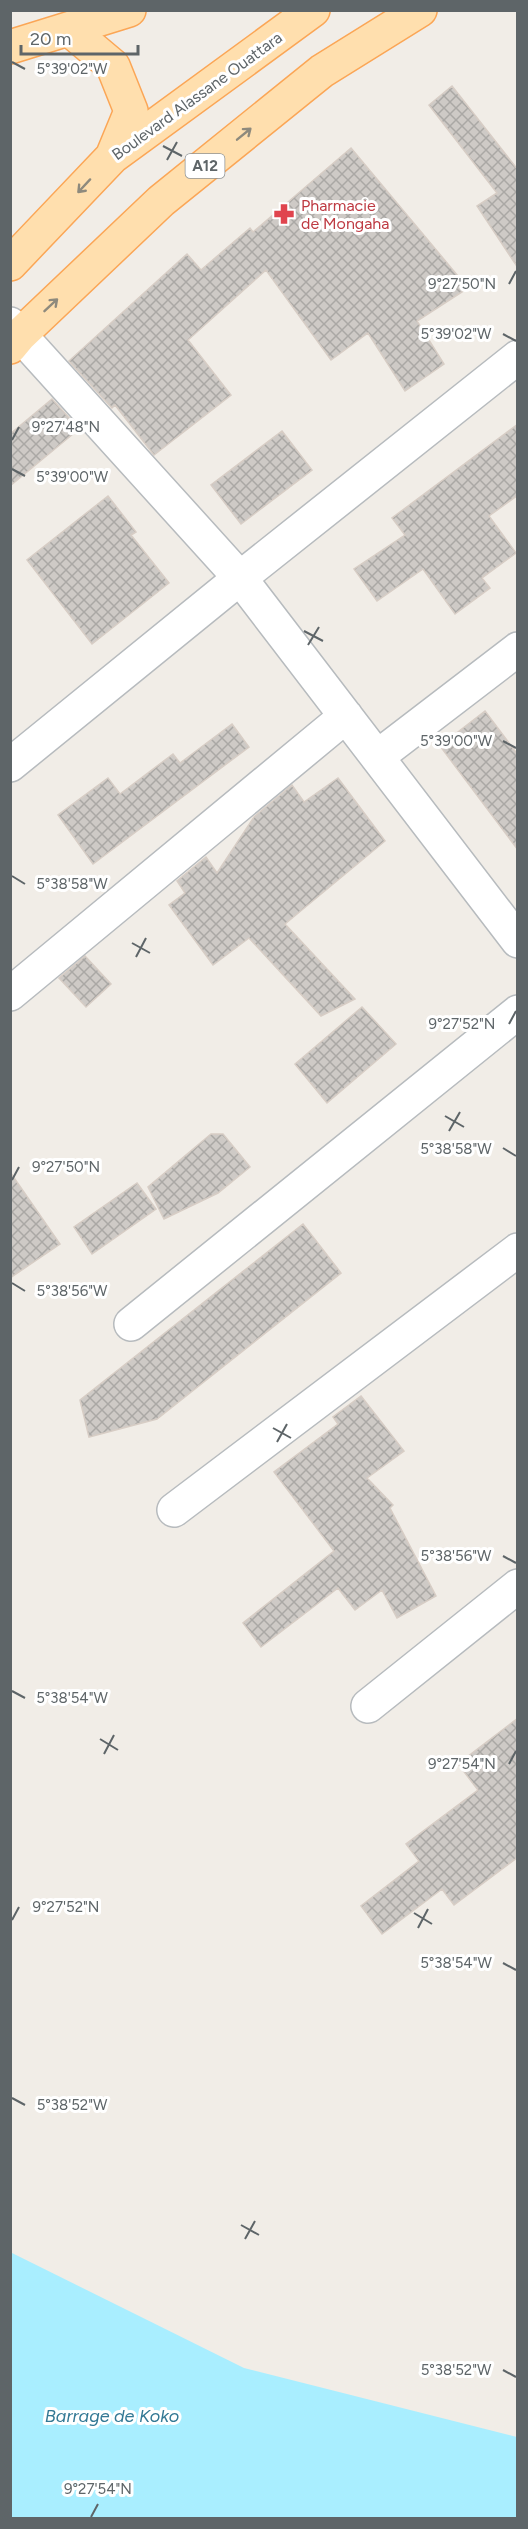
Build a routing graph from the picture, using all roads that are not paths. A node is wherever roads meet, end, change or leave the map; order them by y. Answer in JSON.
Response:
{"nodes":[{"id":1,"x":129,"y":10,"type":"edge"},
{"id":2,"x":313,"y":10,"type":"edge"},
{"id":3,"x":420,"y":10,"type":"edge"},
{"id":4,"x":69,"y":29,"type":"junction"},
{"id":5,"x":10,"y":47,"type":"edge"},
{"id":6,"x":112,"y":156,"type":"junction"},
{"id":7,"x":10,"y":264,"type":"edge"},
{"id":8,"x":14,"y":335,"type":"edge"},
{"id":9,"x":518,"y":357,"type":"edge"},
{"id":10,"x":240,"y":578,"type":"junction"},
{"id":11,"x":518,"y":649,"type":"edge"},
{"id":12,"x":346,"y":716,"type":"junction"},
{"id":13,"x":376,"y":757,"type":"junction"},
{"id":14,"x":10,"y":765,"type":"edge"},
{"id":15,"x":518,"y":941,"type":"edge"},
{"id":16,"x":10,"y":994,"type":"edge"},
{"id":17,"x":518,"y":1012,"type":"edge"},
{"id":18,"x":518,"y":1250,"type":"edge"},
{"id":19,"x":131,"y":1324,"type":"dead end"},
{"id":20,"x":174,"y":1510,"type":"dead end"},
{"id":21,"x":518,"y":1586,"type":"edge"},
{"id":22,"x":368,"y":1706,"type":"dead end"}],
"edges":[{"from":1,"to":4,"type":"main road"},
{"from":2,"to":6,"type":"main road","name":"Boulevard Alassane Ouattara"},
{"from":8,"to":3,"type":"main road","number":"A12","one_way":true},
{"from":4,"to":5,"type":"main road"},
{"from":4,"to":6,"type":"main road"},
{"from":6,"to":7,"type":"main road","name":"Boulevard Alassane Ouattara","one_way":true},
{"from":8,"to":10,"type":"street"},
{"from":9,"to":10,"type":"street"},
{"from":10,"to":12,"type":"street"},
{"from":10,"to":14,"type":"street"},
{"from":11,"to":13,"type":"street"},
{"from":12,"to":13,"type":"street"},
{"from":12,"to":16,"type":"street"},
{"from":13,"to":15,"type":"street"},
{"from":17,"to":19,"type":"street"},
{"from":18,"to":20,"type":"street"},
{"from":21,"to":22,"type":"street"}]}
